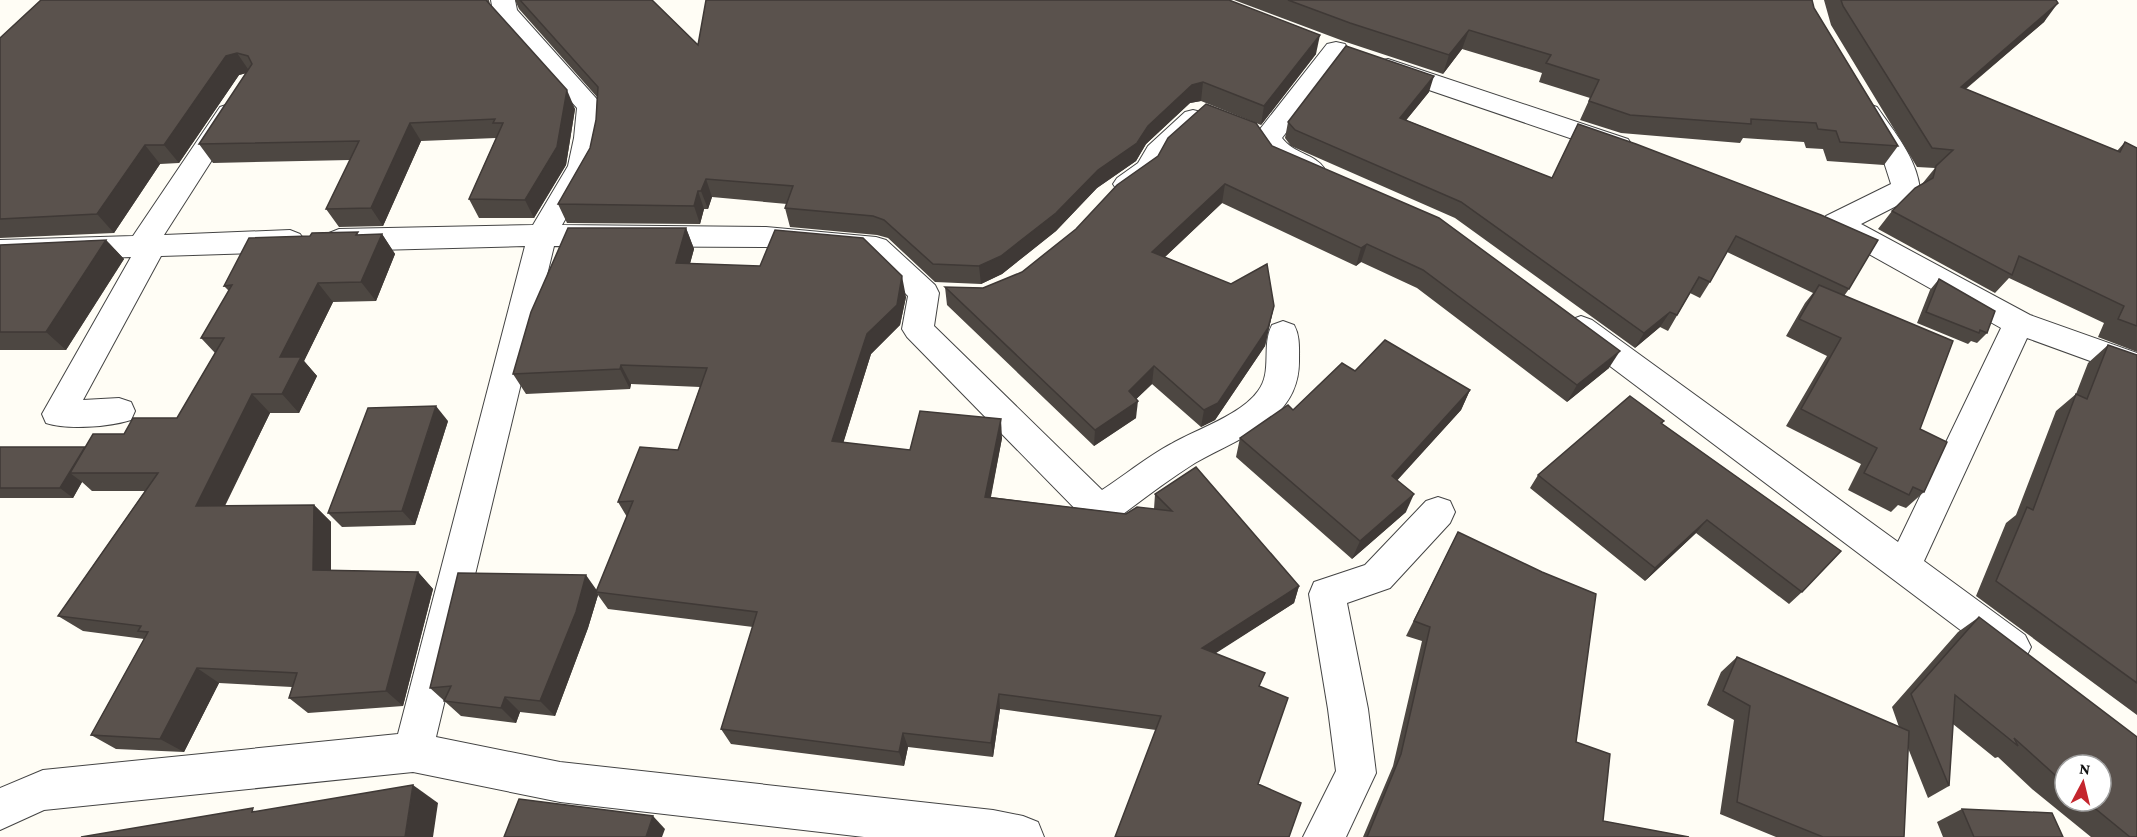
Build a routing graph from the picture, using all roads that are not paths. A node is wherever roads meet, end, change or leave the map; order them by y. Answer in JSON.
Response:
{"nodes":[{"id":1,"x":503,"y":0,"type":"edge"},
{"id":2,"x":244,"y":92,"type":"edge"},
{"id":3,"x":1855,"y":92,"type":"edge"},
{"id":4,"x":1219,"y":118,"type":"edge"},
{"id":5,"x":1638,"y":151,"type":"edge"},
{"id":6,"x":1334,"y":179,"type":"edge"},
{"id":7,"x":1107,"y":196,"type":"edge"},
{"id":8,"x":542,"y":235,"type":"junction"},
{"id":9,"x":147,"y":245,"type":"junction"},
{"id":10,"x":0,"y":251,"type":"edge"},
{"id":11,"x":1559,"y":312,"type":"edge"},
{"id":12,"x":2019,"y":323,"type":"junction"},
{"id":13,"x":1283,"y":333,"type":"dead end"},
{"id":14,"x":2137,"y":366,"type":"edge"},
{"id":15,"x":119,"y":411,"type":"dead end"},
{"id":16,"x":1438,"y":512,"type":"dead end"},
{"id":17,"x":1904,"y":566,"type":"junction"},
{"id":18,"x":2035,"y":664,"type":"edge"},
{"id":19,"x":413,"y":752,"type":"junction"},
{"id":20,"x":0,"y":809,"type":"edge"},
{"id":21,"x":1023,"y":837,"type":"edge"},
{"id":22,"x":1324,"y":837,"type":"edge"}],
"edges":[{"from":1,"to":8,"type":"street"},
{"from":2,"to":9,"type":"street"},
{"from":3,"to":12,"type":"street"},
{"from":4,"to":7,"type":"lane"},
{"from":5,"to":6,"type":"street"},
{"from":8,"to":9,"type":"street"},
{"from":8,"to":13,"type":"street"},
{"from":8,"to":19,"type":"street"},
{"from":9,"to":10,"type":"street"},
{"from":9,"to":15,"type":"street"},
{"from":11,"to":17,"type":"street"},
{"from":12,"to":14,"type":"street"},
{"from":12,"to":17,"type":"street"},
{"from":16,"to":22,"type":"street"},
{"from":17,"to":18,"type":"street"},
{"from":19,"to":20,"type":"street"},
{"from":19,"to":21,"type":"street"}]}
